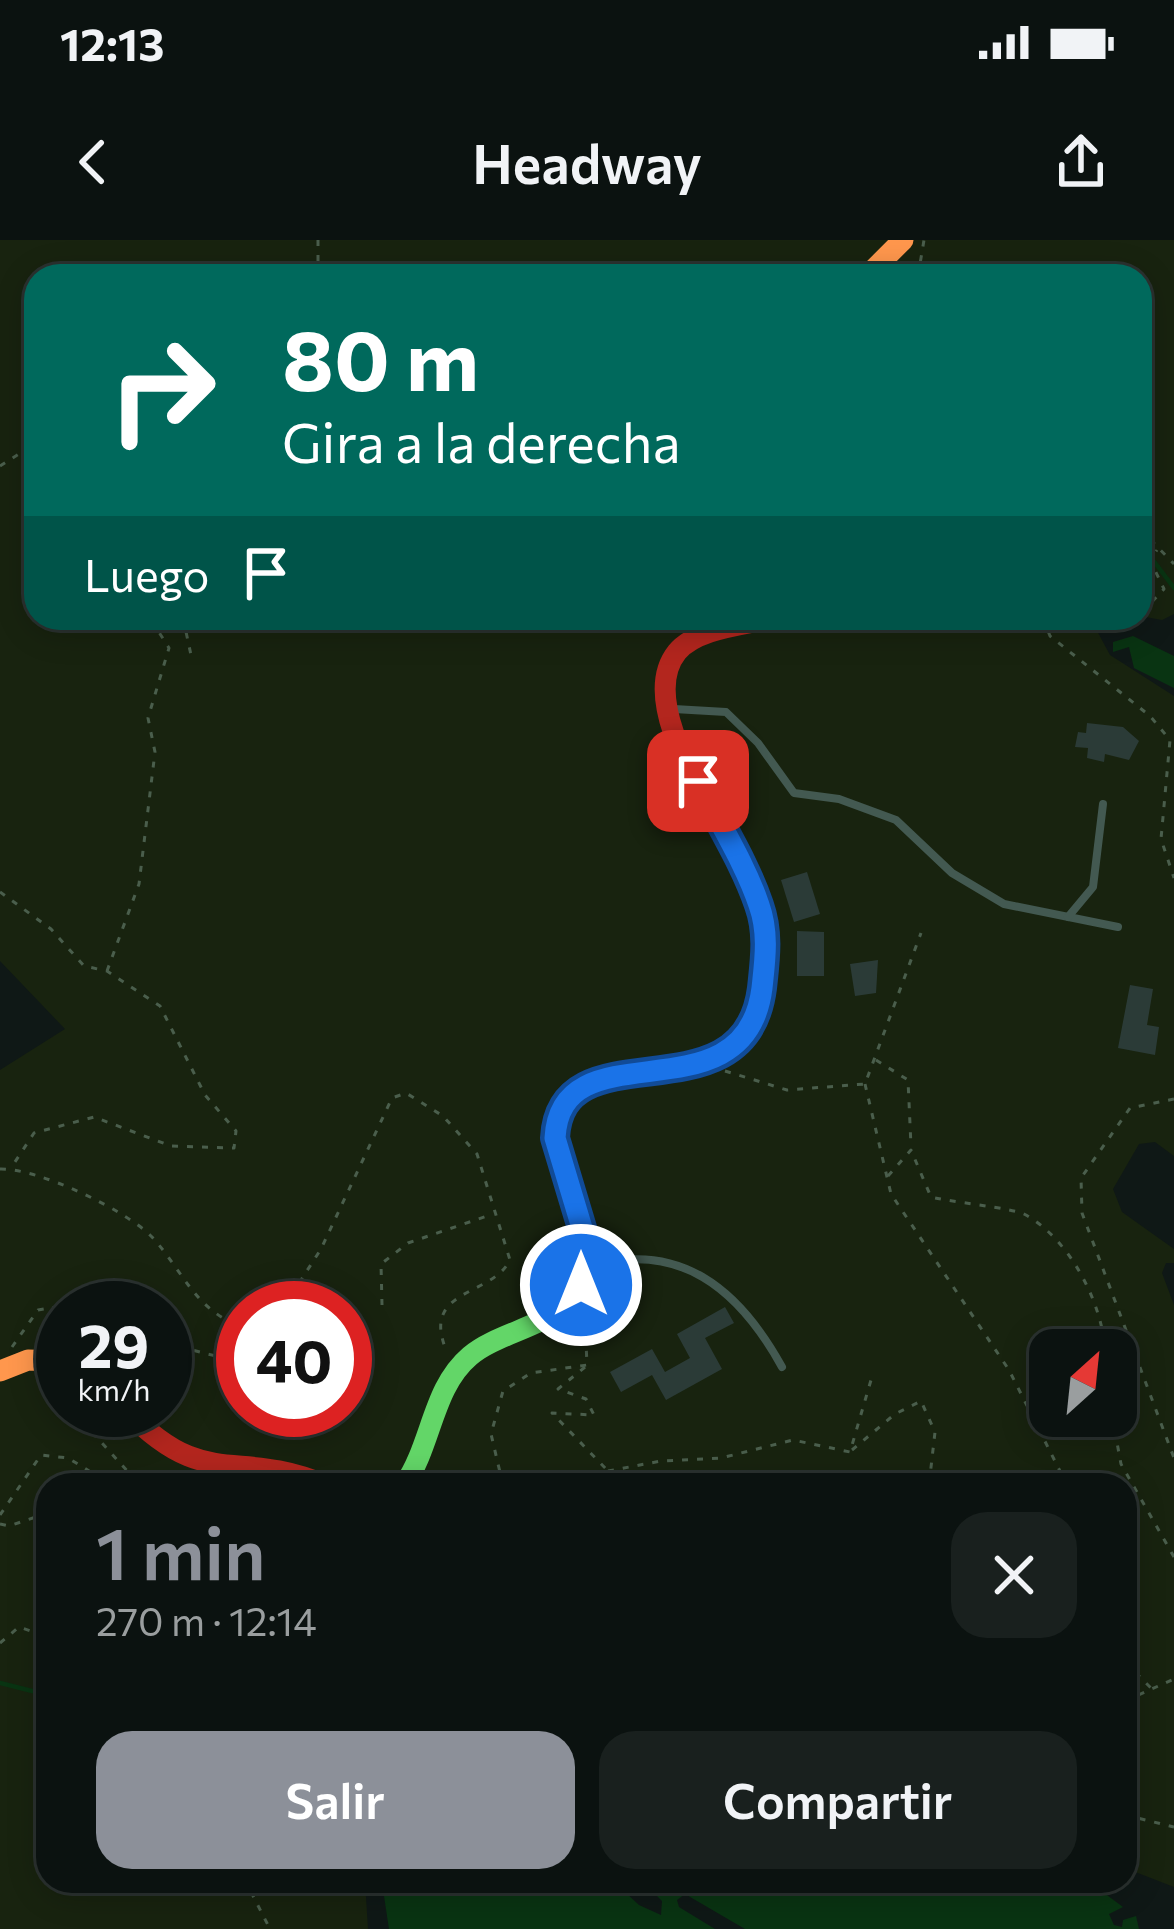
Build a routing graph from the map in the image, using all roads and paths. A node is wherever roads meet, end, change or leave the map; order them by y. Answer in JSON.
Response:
{"nodes":[{"id":1,"x":903,"y":240,"type":"edge"},
{"id":2,"x":879,"y":264,"type":"edge"},
{"id":3,"x":1152,"y":544,"type":"edge"},
{"id":4,"x":1157,"y":550,"type":"junction"},
{"id":5,"x":1152,"y":557,"type":"edge"},
{"id":6,"x":1152,"y":564,"type":"edge"},
{"id":7,"x":1174,"y":564,"type":"edge"},
{"id":8,"x":1152,"y":602,"type":"edge"},
{"id":9,"x":158,"y":630,"type":"edge"},
{"id":10,"x":186,"y":630,"type":"edge"},
{"id":11,"x":737,"y":630,"type":"edge"},
{"id":12,"x":1048,"y":630,"type":"edge"},
{"id":13,"x":191,"y":655,"type":"dead end"},
{"id":14,"x":666,"y":709,"type":"junction"},
{"id":15,"x":1103,"y":804,"type":"dead end"},
{"id":16,"x":1174,"y":878,"type":"edge"},
{"id":17,"x":0,"y":892,"type":"edge"},
{"id":18,"x":1068,"y":916,"type":"junction"},
{"id":19,"x":1118,"y":928,"type":"dead end"},
{"id":20,"x":921,"y":933,"type":"dead end"},
{"id":21,"x":107,"y":971,"type":"junction"},
{"id":22,"x":874,"y":1059,"type":"junction"},
{"id":23,"x":701,"y":1064,"type":"junction"},
{"id":24,"x":865,"y":1084,"type":"junction"},
{"id":25,"x":1174,"y":1099,"type":"edge"},
{"id":26,"x":911,"y":1150,"type":"junction"},
{"id":27,"x":0,"y":1168,"type":"edge"},
{"id":28,"x":11,"y":1168,"type":"junction"},
{"id":29,"x":887,"y":1178,"type":"junction"},
{"id":30,"x":492,"y":1214,"type":"junction"},
{"id":31,"x":586,"y":1268,"type":"junction"},
{"id":32,"x":300,"y":1281,"type":"edge"},
{"id":33,"x":382,"y":1305,"type":"dead end"},
{"id":34,"x":561,"y":1311,"type":"junction"},
{"id":35,"x":36,"y":1312,"type":"edge"},
{"id":36,"x":216,"y":1313,"type":"edge"},
{"id":37,"x":1100,"y":1329,"type":"edge"},
{"id":38,"x":442,"y":1341,"type":"dead end"},
{"id":39,"x":12,"y":1342,"type":"dead end"},
{"id":40,"x":36,"y":1360,"type":"edge"},
{"id":41,"x":587,"y":1365,"type":"junction"},
{"id":42,"x":782,"y":1367,"type":"dead end"},
{"id":43,"x":0,"y":1371,"type":"edge"},
{"id":44,"x":871,"y":1380,"type":"dead end"},
{"id":45,"x":96,"y":1437,"type":"edge"},
{"id":46,"x":150,"y":1437,"type":"edge"},
{"id":47,"x":1116,"y":1437,"type":"edge"},
{"id":48,"x":850,"y":1452,"type":"junction"},
{"id":49,"x":1174,"y":1458,"type":"edge"},
{"id":50,"x":608,"y":1471,"type":"junction"},
{"id":51,"x":92,"y":1473,"type":"edge"},
{"id":52,"x":129,"y":1473,"type":"edge"},
{"id":53,"x":290,"y":1473,"type":"edge"},
{"id":54,"x":412,"y":1473,"type":"edge"},
{"id":55,"x":500,"y":1473,"type":"edge"},
{"id":56,"x":610,"y":1473,"type":"edge"},
{"id":57,"x":930,"y":1473,"type":"edge"},
{"id":58,"x":1060,"y":1473,"type":"edge"},
{"id":59,"x":1125,"y":1473,"type":"edge"},
{"id":60,"x":1137,"y":1493,"type":"edge"},
{"id":61,"x":0,"y":1515,"type":"edge"},
{"id":62,"x":36,"y":1517,"type":"edge"},
{"id":63,"x":0,"y":1523,"type":"edge"},
{"id":64,"x":1174,"y":1557,"type":"edge"},
{"id":65,"x":36,"y":1633,"type":"edge"},
{"id":66,"x":0,"y":1643,"type":"edge"},
{"id":67,"x":1137,"y":1674,"type":"edge"},
{"id":68,"x":1174,"y":1679,"type":"edge"},
{"id":69,"x":1153,"y":1690,"type":"junction"},
{"id":70,"x":1137,"y":1696,"type":"edge"},
{"id":71,"x":1137,"y":1818,"type":"edge"},
{"id":72,"x":1174,"y":1826,"type":"edge"},
{"id":73,"x":252,"y":1893,"type":"edge"},
{"id":74,"x":270,"y":1929,"type":"edge"}],
"edges":[{"from":1,"to":2,"type":"street"},
{"from":3,"to":4,"type":"path"},
{"from":4,"to":5,"type":"path"},
{"from":4,"to":7,"type":"path"},
{"from":6,"to":8,"type":"path"},
{"from":9,"to":21,"type":"path"},
{"from":10,"to":13,"type":"path"},
{"from":11,"to":14,"type":"street"},
{"from":12,"to":16,"type":"path"},
{"from":14,"to":18,"type":"lane"},
{"from":14,"to":23,"type":"street"},
{"from":15,"to":18,"type":"lane"},
{"from":17,"to":21,"type":"path"},
{"from":18,"to":19,"type":"lane"},
{"from":20,"to":22,"type":"path"},
{"from":21,"to":28,"type":"path"},
{"from":22,"to":24,"type":"path"},
{"from":22,"to":26,"type":"path"},
{"from":23,"to":24,"type":"path"},
{"from":23,"to":31,"type":"street"},
{"from":24,"to":29,"type":"path"},
{"from":25,"to":49,"type":"path"},
{"from":26,"to":29,"type":"path"},
{"from":26,"to":37,"type":"path"},
{"from":27,"to":28,"type":"path"},
{"from":28,"to":36,"type":"path"},
{"from":29,"to":58,"type":"path"},
{"from":30,"to":32,"type":"path"},
{"from":30,"to":33,"type":"path"},
{"from":30,"to":38,"type":"path"},
{"from":31,"to":34,"type":"street"},
{"from":31,"to":42,"type":"lane"},
{"from":34,"to":41,"type":"path"},
{"from":34,"to":54,"type":"street"},
{"from":35,"to":39,"type":"path"},
{"from":40,"to":43,"type":"street"},
{"from":41,"to":50,"type":"path"},
{"from":41,"to":55,"type":"path"},
{"from":44,"to":48,"type":"path"},
{"from":45,"to":52,"type":"path"},
{"from":46,"to":53,"type":"street"},
{"from":47,"to":59,"type":"path"},
{"from":48,"to":50,"type":"path"},
{"from":48,"to":57,"type":"path"},
{"from":50,"to":56,"type":"path"},
{"from":51,"to":61,"type":"path"},
{"from":60,"to":64,"type":"path"},
{"from":62,"to":63,"type":"path"},
{"from":65,"to":66,"type":"path"},
{"from":67,"to":69,"type":"path"},
{"from":68,"to":69,"type":"path"},
{"from":69,"to":70,"type":"path"},
{"from":71,"to":72,"type":"path"},
{"from":73,"to":74,"type":"path"}]}
